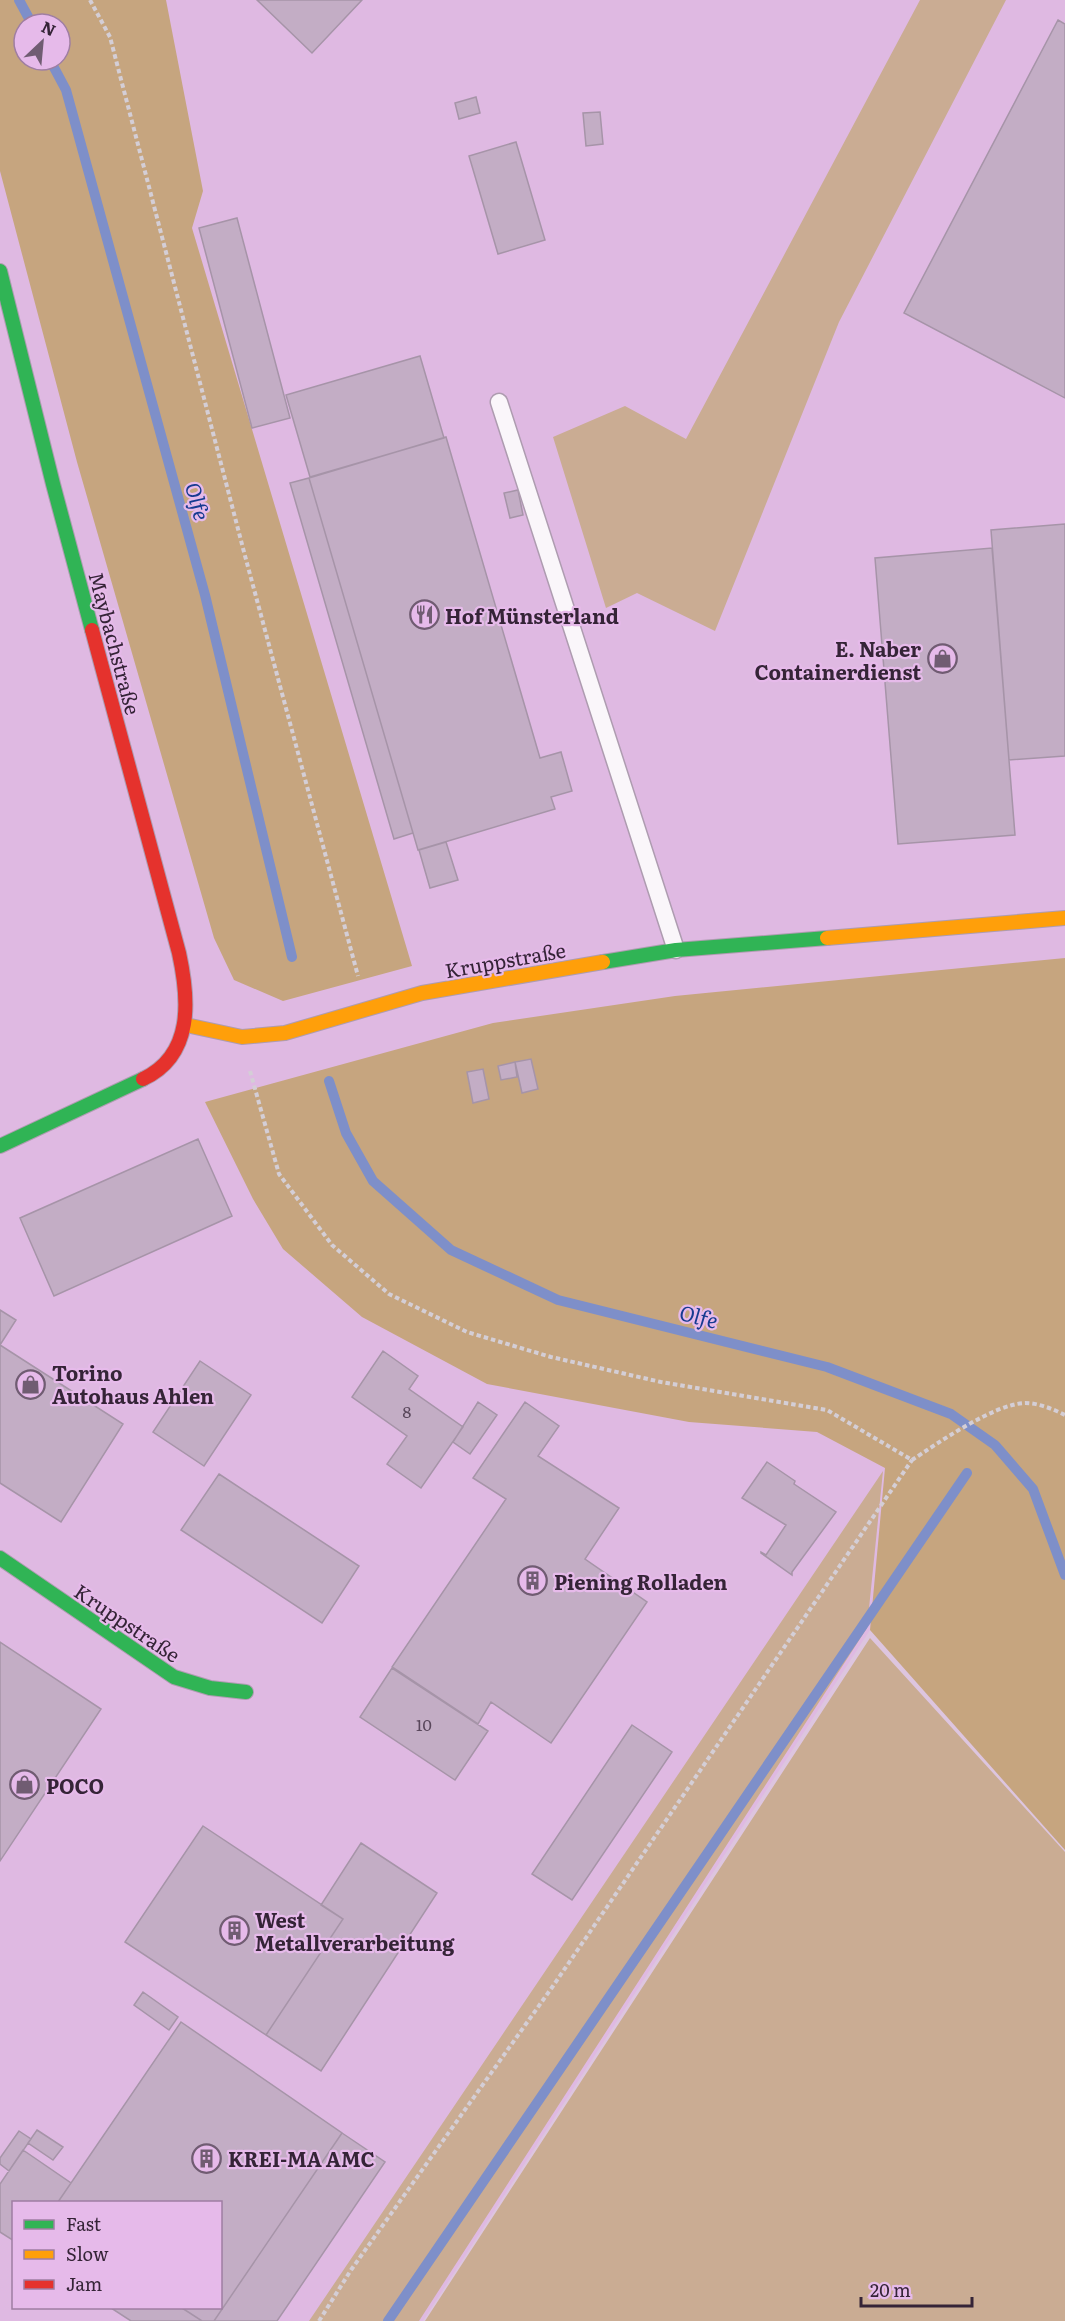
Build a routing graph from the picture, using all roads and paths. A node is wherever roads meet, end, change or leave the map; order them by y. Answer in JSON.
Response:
{"nodes":[{"id":1,"x":90,"y":0,"type":"edge"},
{"id":2,"x":0,"y":271,"type":"edge"},
{"id":3,"x":499,"y":402,"type":"dead end"},
{"id":4,"x":1065,"y":918,"type":"edge"},
{"id":5,"x":676,"y":950,"type":"junction"},
{"id":6,"x":368,"y":1011,"type":"junction"},
{"id":7,"x":186,"y":1025,"type":"junction"},
{"id":8,"x":242,"y":1037,"type":"junction"},
{"id":9,"x":0,"y":1146,"type":"edge"},
{"id":10,"x":1065,"y":1415,"type":"edge"},
{"id":11,"x":912,"y":1460,"type":"junction"},
{"id":12,"x":0,"y":1558,"type":"edge"},
{"id":13,"x":246,"y":1692,"type":"dead end"},
{"id":14,"x":319,"y":2321,"type":"edge"}],
"edges":[{"from":1,"to":6,"type":"path"},
{"from":2,"to":7,"type":"street","name":"Maybachstraße"},
{"from":3,"to":5,"type":"lane"},
{"from":4,"to":5,"type":"street","name":"Kruppstraße"},
{"from":5,"to":6,"type":"street","name":"Kruppstraße"},
{"from":6,"to":8,"type":"street","name":"Kruppstraße"},
{"from":7,"to":8,"type":"street","name":"Kruppstraße"},
{"from":7,"to":9,"type":"street"},
{"from":8,"to":11,"type":"path"},
{"from":10,"to":11,"type":"path"},
{"from":11,"to":14,"type":"path"},
{"from":12,"to":13,"type":"street","name":"Kruppstraße"}]}
